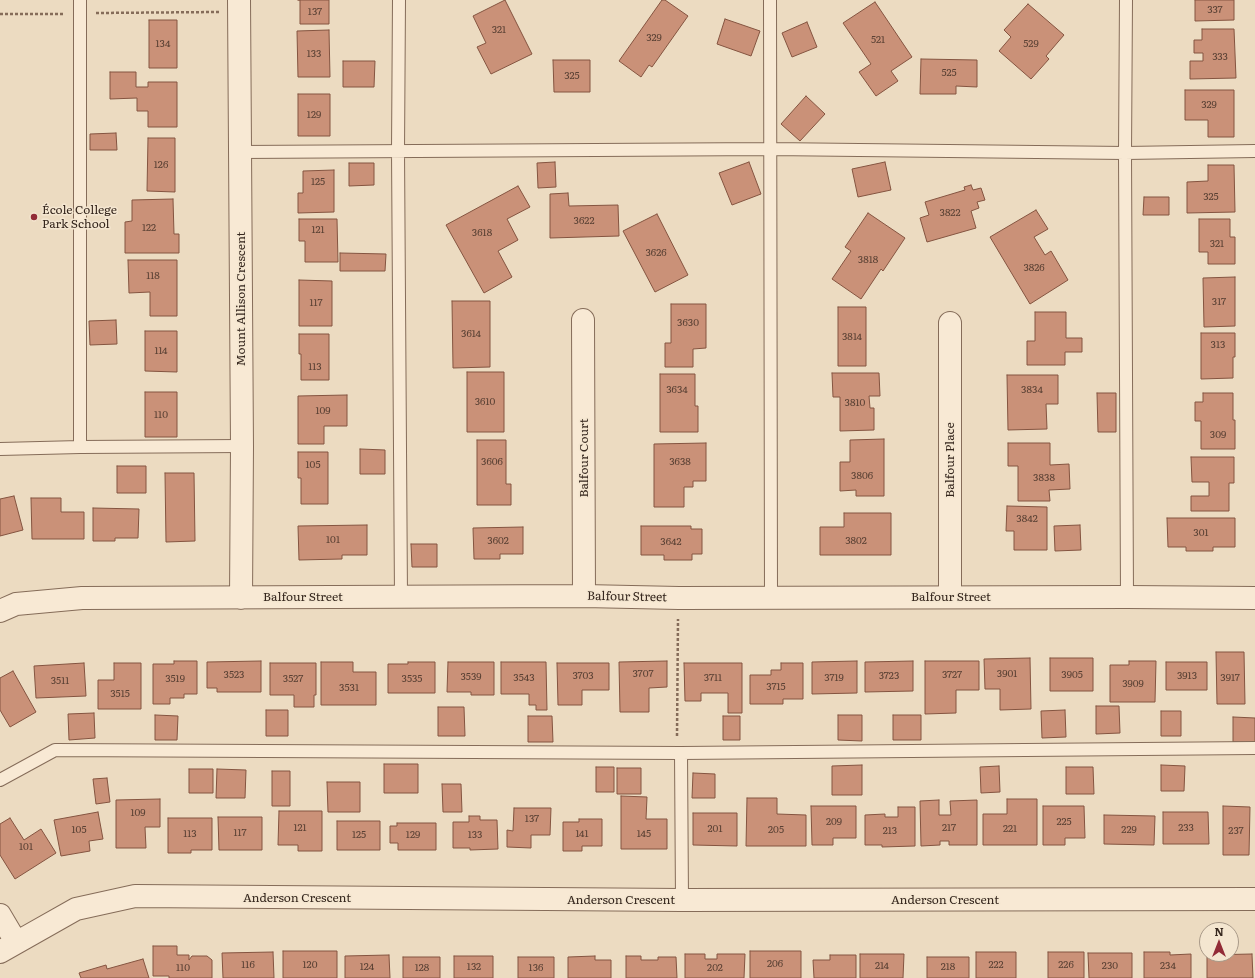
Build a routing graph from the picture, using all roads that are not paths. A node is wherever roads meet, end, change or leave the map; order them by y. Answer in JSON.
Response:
{"nodes":[{"id":1,"x":80,"y":0,"type":"edge"},
{"id":2,"x":239,"y":0,"type":"edge"},
{"id":3,"x":399,"y":0,"type":"edge"},
{"id":4,"x":770,"y":0,"type":"edge"},
{"id":5,"x":1126,"y":0,"type":"edge"},
{"id":6,"x":771,"y":148,"type":"junction"},
{"id":7,"x":398,"y":151,"type":"junction"},
{"id":8,"x":1255,"y":151,"type":"edge"},
{"id":9,"x":240,"y":152,"type":"junction"},
{"id":10,"x":1125,"y":153,"type":"junction"},
{"id":11,"x":583,"y":320,"type":"dead end"},
{"id":12,"x":950,"y":323,"type":"dead end"},
{"id":13,"x":242,"y":446,"type":"junction"},
{"id":14,"x":80,"y":447,"type":"junction"},
{"id":15,"x":0,"y":450,"type":"edge"},
{"id":16,"x":401,"y":596,"type":"junction"},
{"id":17,"x":584,"y":596,"type":"junction"},
{"id":18,"x":1127,"y":596,"type":"junction"},
{"id":19,"x":771,"y":597,"type":"junction"},
{"id":20,"x":950,"y":597,"type":"junction"},
{"id":21,"x":241,"y":598,"type":"junction"},
{"id":22,"x":1255,"y":598,"type":"edge"},
{"id":23,"x":0,"y":611,"type":"edge"},
{"id":24,"x":1255,"y":748,"type":"edge"},
{"id":25,"x":681,"y":753,"type":"junction"},
{"id":26,"x":0,"y":780,"type":"edge"},
{"id":27,"x":1255,"y":899,"type":"edge"},
{"id":28,"x":682,"y":900,"type":"junction"},
{"id":29,"x":0,"y":915,"type":"edge"},
{"id":30,"x":8,"y":947,"type":"edge"}],
"edges":[{"from":1,"to":14,"type":"lane"},
{"from":2,"to":9,"type":"street","name":"Mount Allison Crescent"},
{"from":3,"to":7,"type":"lane"},
{"from":4,"to":6,"type":"lane"},
{"from":5,"to":10,"type":"lane"},
{"from":6,"to":7,"type":"lane"},
{"from":6,"to":10,"type":"lane"},
{"from":6,"to":19,"type":"lane"},
{"from":7,"to":9,"type":"lane"},
{"from":7,"to":16,"type":"lane"},
{"from":8,"to":10,"type":"lane"},
{"from":9,"to":13,"type":"street","name":"Mount Allison Crescent"},
{"from":10,"to":18,"type":"lane"},
{"from":11,"to":17,"type":"street","name":"Balfour Court"},
{"from":12,"to":20,"type":"street","name":"Balfour Place"},
{"from":13,"to":14,"type":"lane"},
{"from":13,"to":21,"type":"street","name":"Mount Allison Crescent"},
{"from":14,"to":15,"type":"lane"},
{"from":16,"to":17,"type":"street","name":"Balfour Street"},
{"from":16,"to":21,"type":"street","name":"Balfour Street"},
{"from":17,"to":19,"type":"street","name":"Balfour Street"},
{"from":18,"to":20,"type":"street","name":"Balfour Street"},
{"from":18,"to":22,"type":"street","name":"Balfour Street"},
{"from":19,"to":20,"type":"street","name":"Balfour Street"},
{"from":21,"to":23,"type":"street","name":"Balfour Street"},
{"from":24,"to":25,"type":"lane"},
{"from":25,"to":26,"type":"lane"},
{"from":25,"to":28,"type":"lane"},
{"from":27,"to":28,"type":"street","name":"Anderson Crescent"},
{"from":28,"to":30,"type":"street","name":"Anderson Crescent"},
{"from":29,"to":30,"type":"street"}]}
